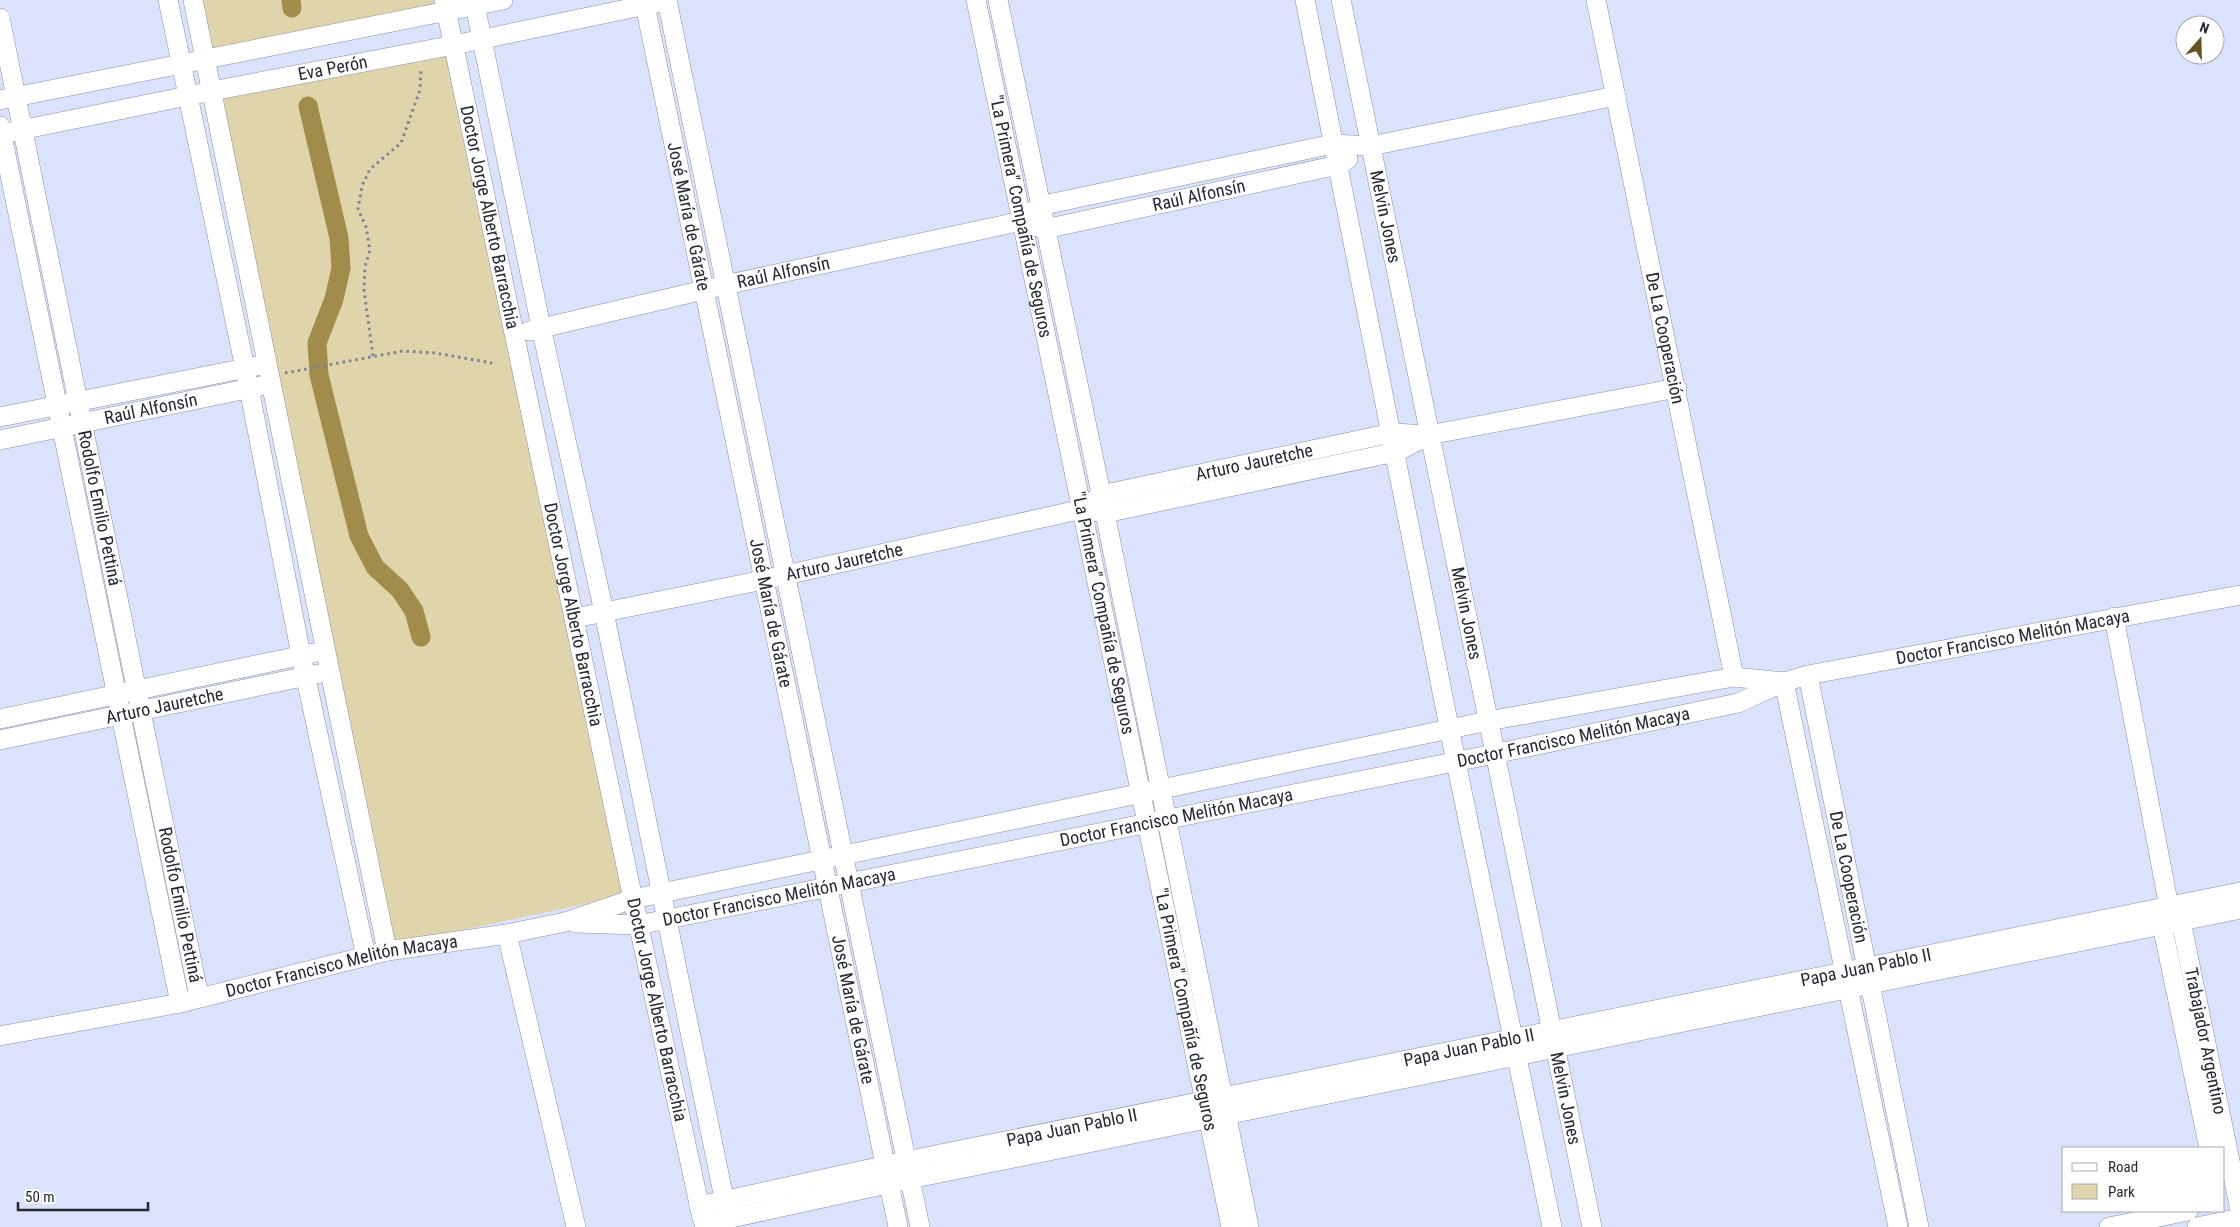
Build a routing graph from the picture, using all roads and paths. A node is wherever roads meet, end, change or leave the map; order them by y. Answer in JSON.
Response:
{"nodes":[{"id":1,"x":168,"y":0,"type":"edge"},
{"id":2,"x":193,"y":0,"type":"edge"},
{"id":3,"x":503,"y":0,"type":"edge"},
{"id":4,"x":663,"y":0,"type":"edge"},
{"id":5,"x":667,"y":0,"type":"edge"},
{"id":6,"x":976,"y":0,"type":"edge"},
{"id":7,"x":998,"y":0,"type":"edge"},
{"id":8,"x":1305,"y":0,"type":"edge"},
{"id":9,"x":1341,"y":0,"type":"edge"},
{"id":10,"x":1596,"y":0,"type":"edge"},
{"id":11,"x":474,"y":3,"type":"edge"},
{"id":12,"x":644,"y":3,"type":"edge"},
{"id":13,"x":445,"y":6,"type":"edge"},
{"id":14,"x":0,"y":18,"type":"edge"},
{"id":15,"x":483,"y":39,"type":"junction"},
{"id":16,"x":454,"y":45,"type":"junction"},
{"id":17,"x":417,"y":52,"type":"junction"},
{"id":18,"x":205,"y":58,"type":"junction"},
{"id":19,"x":181,"y":64,"type":"junction"},
{"id":20,"x":212,"y":91,"type":"junction"},
{"id":21,"x":188,"y":96,"type":"junction"},
{"id":22,"x":1616,"y":96,"type":"junction"},
{"id":23,"x":8,"y":98,"type":"edge"},
{"id":24,"x":23,"y":130,"type":"junction"},
{"id":25,"x":0,"y":131,"type":"edge"},
{"id":26,"x":1333,"y":144,"type":"junction"},
{"id":27,"x":1371,"y":146,"type":"junction"},
{"id":28,"x":1338,"y":165,"type":"junction"},
{"id":29,"x":1040,"y":206,"type":"junction"},
{"id":30,"x":1022,"y":221,"type":"junction"},
{"id":31,"x":1045,"y":229,"type":"junction"},
{"id":32,"x":725,"y":285,"type":"junction"},
{"id":33,"x":704,"y":291,"type":"junction"},
{"id":34,"x":541,"y":328,"type":"junction"},
{"id":35,"x":516,"y":335,"type":"junction"},
{"id":36,"x":373,"y":356,"type":"junction"},
{"id":37,"x":267,"y":363,"type":"junction"},
{"id":38,"x":492,"y":363,"type":"dead end"},
{"id":39,"x":244,"y":368,"type":"junction"},
{"id":40,"x":299,"y":371,"type":"dead end"},
{"id":41,"x":271,"y":385,"type":"junction"},
{"id":42,"x":249,"y":388,"type":"junction"},
{"id":43,"x":1676,"y":388,"type":"junction"},
{"id":44,"x":78,"y":401,"type":"junction"},
{"id":45,"x":57,"y":405,"type":"junction"},
{"id":46,"x":0,"y":417,"type":"edge"},
{"id":47,"x":83,"y":423,"type":"junction"},
{"id":48,"x":62,"y":428,"type":"junction"},
{"id":49,"x":1392,"y":433,"type":"junction"},
{"id":50,"x":1429,"y":435,"type":"junction"},
{"id":51,"x":0,"y":440,"type":"edge"},
{"id":52,"x":1396,"y":452,"type":"junction"},
{"id":53,"x":1103,"y":504,"type":"junction"},
{"id":54,"x":1083,"y":509,"type":"junction"},
{"id":55,"x":786,"y":574,"type":"junction"},
{"id":56,"x":763,"y":580,"type":"junction"},
{"id":57,"x":2240,"y":595,"type":"edge"},
{"id":58,"x":604,"y":612,"type":"junction"},
{"id":59,"x":2114,"y":617,"type":"junction"},
{"id":60,"x":575,"y":618,"type":"junction"},
{"id":61,"x":324,"y":650,"type":"junction"},
{"id":62,"x":301,"y":655,"type":"junction"},
{"id":63,"x":329,"y":672,"type":"junction"},
{"id":64,"x":1808,"y":675,"type":"junction"},
{"id":65,"x":305,"y":676,"type":"junction"},
{"id":66,"x":1734,"y":676,"type":"junction"},
{"id":67,"x":1784,"y":682,"type":"junction"},
{"id":68,"x":138,"y":690,"type":"junction"},
{"id":69,"x":116,"y":694,"type":"junction"},
{"id":70,"x":142,"y":711,"type":"junction"},
{"id":71,"x":122,"y":715,"type":"junction"},
{"id":72,"x":0,"y":719,"type":"edge"},
{"id":73,"x":1488,"y":720,"type":"junction"},
{"id":74,"x":1449,"y":728,"type":"junction"},
{"id":75,"x":0,"y":740,"type":"edge"},
{"id":76,"x":1494,"y":754,"type":"junction"},
{"id":77,"x":1456,"y":762,"type":"junction"},
{"id":78,"x":1160,"y":788,"type":"junction"},
{"id":79,"x":1142,"y":792,"type":"junction"},
{"id":80,"x":1167,"y":819,"type":"junction"},
{"id":81,"x":1148,"y":823,"type":"junction"},
{"id":82,"x":843,"y":854,"type":"junction"},
{"id":83,"x":822,"y":858,"type":"junction"},
{"id":84,"x":848,"y":882,"type":"junction"},
{"id":85,"x":827,"y":886,"type":"junction"},
{"id":86,"x":662,"y":892,"type":"junction"},
{"id":87,"x":2240,"y":892,"type":"edge"},
{"id":88,"x":633,"y":899,"type":"junction"},
{"id":89,"x":2240,"y":909,"type":"edge"},
{"id":90,"x":2175,"y":914,"type":"junction"},
{"id":91,"x":667,"y":919,"type":"junction"},
{"id":92,"x":565,"y":922,"type":"junction"},
{"id":93,"x":638,"y":925,"type":"junction"},
{"id":94,"x":2162,"y":925,"type":"junction"},
{"id":95,"x":508,"y":934,"type":"junction"},
{"id":96,"x":387,"y":951,"type":"junction"},
{"id":97,"x":366,"y":957,"type":"junction"},
{"id":98,"x":1867,"y":976,"type":"junction"},
{"id":99,"x":1847,"y":980,"type":"junction"},
{"id":100,"x":200,"y":997,"type":"junction"},
{"id":101,"x":180,"y":1003,"type":"junction"},
{"id":102,"x":0,"y":1036,"type":"edge"},
{"id":103,"x":1554,"y":1040,"type":"junction"},
{"id":104,"x":1515,"y":1047,"type":"junction"},
{"id":105,"x":1217,"y":1108,"type":"junction"},
{"id":106,"x":2209,"y":1147,"type":"edge"},
{"id":107,"x":2220,"y":1147,"type":"edge"},
{"id":108,"x":908,"y":1170,"type":"junction"},
{"id":109,"x":888,"y":1175,"type":"junction"},
{"id":110,"x":2225,"y":1175,"type":"edge"},
{"id":111,"x":2232,"y":1211,"type":"edge"},
{"id":112,"x":2183,"y":1212,"type":"edge"},
{"id":113,"x":728,"y":1216,"type":"edge"},
{"id":114,"x":702,"y":1219,"type":"edge"},
{"id":115,"x":576,"y":1227,"type":"edge"},
{"id":116,"x":898,"y":1227,"type":"edge"},
{"id":117,"x":920,"y":1227,"type":"edge"},
{"id":118,"x":1231,"y":1227,"type":"edge"},
{"id":119,"x":1249,"y":1227,"type":"edge"},
{"id":120,"x":1552,"y":1227,"type":"edge"},
{"id":121,"x":1592,"y":1227,"type":"edge"},
{"id":122,"x":1898,"y":1227,"type":"edge"},
{"id":123,"x":1919,"y":1227,"type":"edge"},
{"id":124,"x":2109,"y":1227,"type":"edge"},
{"id":125,"x":2197,"y":1227,"type":"edge"}],
"edges":[{"from":1,"to":19,"type":"street"},
{"from":2,"to":18,"type":"street"},
{"from":3,"to":11,"type":"street","name":"Eva Perón"},
{"from":4,"to":12,"type":"street","name":"Eva Perón"},
{"from":5,"to":32,"type":"street","name":"José María de Gárate"},
{"from":6,"to":30,"type":"street","name":"\"La Primera\" Compañía de Seguros"},
{"from":7,"to":29,"type":"street","name":"\"La Primera\" Compañía de Seguros"},
{"from":8,"to":26,"type":"street","name":"Melvin Jones"},
{"from":9,"to":27,"type":"street","name":"Melvin Jones"},
{"from":10,"to":22,"type":"street","name":"De La Cooperación"},
{"from":11,"to":13,"type":"street","name":"Eva Perón"},
{"from":11,"to":15,"type":"street","name":"Doctor Jorge Alberto Barracchia"},
{"from":12,"to":15,"type":"street","name":"Eva Perón"},
{"from":12,"to":33,"type":"street","name":"José María de Gárate"},
{"from":13,"to":16,"type":"street","name":"Doctor Jorge Alberto Barracchia"},
{"from":13,"to":18,"type":"street","name":"Eva Perón"},
{"from":14,"to":23,"type":"street","name":"Rodolfo Emilio Pettiná"},
{"from":15,"to":16,"type":"street","name":"Eva Perón"},
{"from":15,"to":34,"type":"street","name":"Doctor Jorge Alberto Barracchia"},
{"from":16,"to":17,"type":"street","name":"Eva Perón"},
{"from":16,"to":35,"type":"street","name":"Doctor Jorge Alberto Barracchia"},
{"from":17,"to":20,"type":"street","name":"Eva Perón"},
{"from":17,"to":36,"type":"path"},
{"from":18,"to":19,"type":"street","name":"Eva Perón"},
{"from":18,"to":20,"type":"street"},
{"from":19,"to":21,"type":"street"},
{"from":19,"to":23,"type":"street","name":"Eva Perón"},
{"from":20,"to":21,"type":"street","name":"Eva Perón"},
{"from":20,"to":37,"type":"street"},
{"from":21,"to":24,"type":"street","name":"Eva Perón"},
{"from":21,"to":39,"type":"street"},
{"from":22,"to":27,"type":"street","name":"Raúl Alfonsín"},
{"from":22,"to":43,"type":"street","name":"De La Cooperación"},
{"from":23,"to":24,"type":"street","name":"Rodolfo Emilio Pettiná"},
{"from":24,"to":25,"type":"street","name":"Eva Perón"},
{"from":24,"to":44,"type":"street","name":"Rodolfo Emilio Pettiná"},
{"from":25,"to":45,"type":"street","name":"Rodolfo Emilio Pettiná"},
{"from":26,"to":27,"type":"street","name":"Raúl Alfonsín"},
{"from":26,"to":28,"type":"street","name":"Melvin Jones"},
{"from":26,"to":29,"type":"street","name":"Raúl Alfonsín"},
{"from":27,"to":28,"type":"street","name":"Raúl Alfonsín"},
{"from":27,"to":50,"type":"street","name":"Melvin Jones"},
{"from":28,"to":31,"type":"street","name":"Raúl Alfonsín"},
{"from":28,"to":49,"type":"street","name":"Melvin Jones"},
{"from":29,"to":30,"type":"street","name":"Raúl Alfonsín"},
{"from":29,"to":31,"type":"street","name":"\"La Primera\" Compañía de Seguros"},
{"from":30,"to":31,"type":"street"},
{"from":30,"to":32,"type":"street","name":"Raúl Alfonsín"},
{"from":30,"to":54,"type":"street","name":"\"La Primera\" Compañía de Seguros"},
{"from":31,"to":53,"type":"street","name":"\"La Primera\" Compañía de Seguros"},
{"from":32,"to":33,"type":"street","name":"Raúl Alfonsín"},
{"from":32,"to":55,"type":"street","name":"José María de Gárate"},
{"from":33,"to":34,"type":"street","name":"Raúl Alfonsín"},
{"from":33,"to":56,"type":"street","name":"José María de Gárate"},
{"from":34,"to":35,"type":"street","name":"Raúl Alfonsín"},
{"from":34,"to":58,"type":"street","name":"Doctor Jorge Alberto Barracchia"},
{"from":35,"to":60,"type":"street","name":"Doctor Jorge Alberto Barracchia"},
{"from":36,"to":38,"type":"path"},
{"from":36,"to":40,"type":"path"},
{"from":37,"to":39,"type":"street","name":"Raúl Alfonsín"},
{"from":37,"to":41,"type":"street"},
{"from":39,"to":42,"type":"street"},
{"from":39,"to":44,"type":"street","name":"Raúl Alfonsín"},
{"from":41,"to":42,"type":"street","name":"Raúl Alfonsín"},
{"from":41,"to":61,"type":"street"},
{"from":42,"to":47,"type":"street","name":"Raúl Alfonsín"},
{"from":42,"to":62,"type":"street"},
{"from":43,"to":50,"type":"street","name":"Arturo Jauretche"},
{"from":43,"to":66,"type":"street","name":"De La Cooperación"},
{"from":44,"to":45,"type":"street","name":"Raúl Alfonsín"},
{"from":44,"to":47,"type":"street","name":"Rodolfo Emilio Pettiná"},
{"from":45,"to":46,"type":"street","name":"Raúl Alfonsín"},
{"from":45,"to":48,"type":"street","name":"Rodolfo Emilio Pettiná"},
{"from":47,"to":48,"type":"street","name":"Raúl Alfonsín"},
{"from":47,"to":68,"type":"street","name":"Rodolfo Emilio Pettiná"},
{"from":48,"to":51,"type":"street","name":"Raúl Alfonsín"},
{"from":48,"to":69,"type":"street","name":"Rodolfo Emilio Pettiná"},
{"from":49,"to":50,"type":"street","name":"Arturo Jauretche"},
{"from":49,"to":52,"type":"street","name":"Melvin Jones"},
{"from":49,"to":53,"type":"street","name":"Arturo Jauretche"},
{"from":50,"to":52,"type":"street","name":"Arturo Jauretche"},
{"from":50,"to":73,"type":"street","name":"Melvin Jones"},
{"from":52,"to":53,"type":"street","name":"Arturo Jauretche"},
{"from":52,"to":74,"type":"street","name":"Melvin Jones"},
{"from":53,"to":54,"type":"street","name":"Arturo Jauretche"},
{"from":53,"to":78,"type":"street","name":"\"La Primera\" Compañía de Seguros"},
{"from":54,"to":55,"type":"street","name":"Arturo Jauretche"},
{"from":54,"to":79,"type":"street","name":"\"La Primera\" Compañía de Seguros"},
{"from":55,"to":56,"type":"street","name":"Arturo Jauretche"},
{"from":55,"to":82,"type":"street","name":"José María de Gárate"},
{"from":56,"to":58,"type":"street","name":"Arturo Jauretche"},
{"from":56,"to":83,"type":"street","name":"José María de Gárate"},
{"from":57,"to":59,"type":"street","name":"Doctor Francisco Melitón Macaya"},
{"from":58,"to":60,"type":"street","name":"Arturo Jauretche"},
{"from":58,"to":86,"type":"street","name":"Doctor Jorge Alberto Barracchia"},
{"from":59,"to":64,"type":"street","name":"Doctor Francisco Melitón Macaya"},
{"from":59,"to":90,"type":"street","name":"Trabajador Argentino"},
{"from":60,"to":88,"type":"street","name":"Doctor Jorge Alberto Barracchia"},
{"from":61,"to":62,"type":"street","name":"Arturo Jauretche"},
{"from":61,"to":63,"type":"street"},
{"from":62,"to":65,"type":"street"},
{"from":62,"to":68,"type":"street","name":"Arturo Jauretche"},
{"from":63,"to":65,"type":"street","name":"Arturo Jauretche"},
{"from":63,"to":96,"type":"street"},
{"from":64,"to":67,"type":"street","name":"Doctor Francisco Melitón Macaya"},
{"from":64,"to":98,"type":"street","name":"De La Cooperación"},
{"from":65,"to":70,"type":"street","name":"Arturo Jauretche"},
{"from":65,"to":97,"type":"street"},
{"from":66,"to":67,"type":"street","name":"Doctor Francisco Melitón Macaya"},
{"from":66,"to":73,"type":"street","name":"Doctor Francisco Melitón Macaya"},
{"from":67,"to":76,"type":"street","name":"Doctor Francisco Melitón Macaya"},
{"from":67,"to":99,"type":"street","name":"De La Cooperación"},
{"from":68,"to":69,"type":"street","name":"Arturo Jauretche"},
{"from":68,"to":70,"type":"street","name":"Rodolfo Emilio Pettiná"},
{"from":69,"to":71,"type":"street","name":"Rodolfo Emilio Pettiná"},
{"from":69,"to":72,"type":"street","name":"Arturo Jauretche"},
{"from":70,"to":71,"type":"street","name":"Arturo Jauretche"},
{"from":70,"to":100,"type":"street","name":"Rodolfo Emilio Pettiná"},
{"from":71,"to":75,"type":"street","name":"Arturo Jauretche"},
{"from":71,"to":101,"type":"street","name":"Rodolfo Emilio Pettiná"},
{"from":73,"to":74,"type":"street","name":"Doctor Francisco Melitón Macaya"},
{"from":73,"to":76,"type":"street","name":"Melvin Jones"},
{"from":74,"to":77,"type":"street","name":"Melvin Jones"},
{"from":74,"to":78,"type":"street","name":"Doctor Francisco Melitón Macaya"},
{"from":76,"to":77,"type":"street","name":"Doctor Francisco Melitón Macaya"},
{"from":76,"to":103,"type":"street","name":"Melvin Jones"},
{"from":77,"to":80,"type":"street","name":"Doctor Francisco Melitón Macaya"},
{"from":77,"to":104,"type":"street","name":"Melvin Jones"},
{"from":78,"to":79,"type":"street","name":"Doctor Francisco Melitón Macaya"},
{"from":78,"to":80,"type":"street","name":"\"La Primera\" Compañía de Seguros"},
{"from":79,"to":81,"type":"street","name":"\"La Primera\" Compañía de Seguros"},
{"from":79,"to":82,"type":"street","name":"Doctor Francisco Melitón Macaya"},
{"from":80,"to":81,"type":"street","name":"Doctor Francisco Melitón Macaya"},
{"from":80,"to":105,"type":"street","name":"\"La Primera\" Compañía de Seguros"},
{"from":81,"to":84,"type":"street","name":"Doctor Francisco Melitón Macaya"},
{"from":81,"to":105,"type":"street","name":"\"La Primera\" Compañía de Seguros"},
{"from":82,"to":83,"type":"street","name":"Doctor Francisco Melitón Macaya"},
{"from":82,"to":84,"type":"street","name":"José María de Gárate"},
{"from":83,"to":85,"type":"street","name":"José María de Gárate"},
{"from":83,"to":86,"type":"street","name":"Doctor Francisco Melitón Macaya"},
{"from":84,"to":85,"type":"street","name":"Doctor Francisco Melitón Macaya"},
{"from":84,"to":108,"type":"street","name":"José María de Gárate"},
{"from":85,"to":91,"type":"street","name":"Doctor Francisco Melitón Macaya"},
{"from":85,"to":109,"type":"street","name":"José María de Gárate"},
{"from":86,"to":88,"type":"street","name":"Doctor Francisco Melitón Macaya"},
{"from":86,"to":91,"type":"street","name":"Doctor Jorge Alberto Barracchia"},
{"from":87,"to":90,"type":"street","name":"Papa Juan Pablo II"},
{"from":88,"to":92,"type":"street","name":"Doctor Francisco Melitón Macaya"},
{"from":88,"to":93,"type":"street","name":"Doctor Jorge Alberto Barracchia"},
{"from":89,"to":90,"type":"street","name":"Papa Juan Pablo II"},
{"from":90,"to":94,"type":"street","name":"Papa Juan Pablo II"},
{"from":90,"to":98,"type":"street","name":"Papa Juan Pablo II"},
{"from":90,"to":107,"type":"street","name":"Trabajador Argentino"},
{"from":91,"to":93,"type":"street","name":"Doctor Francisco Melitón Macaya"},
{"from":91,"to":113,"type":"street","name":"Doctor Jorge Alberto Barracchia"},
{"from":92,"to":93,"type":"street","name":"Doctor Francisco Melitón Macaya"},
{"from":92,"to":95,"type":"street","name":"Doctor Francisco Melitón Macaya"},
{"from":93,"to":114,"type":"street","name":"Doctor Jorge Alberto Barracchia"},
{"from":94,"to":98,"type":"street","name":"Papa Juan Pablo II"},
{"from":94,"to":106,"type":"street","name":"Trabajador Argentino"},
{"from":95,"to":96,"type":"street","name":"Doctor Francisco Melitón Macaya"},
{"from":95,"to":115,"type":"street"},
{"from":96,"to":97,"type":"street","name":"Doctor Francisco Melitón Macaya"},
{"from":97,"to":100,"type":"street","name":"Doctor Francisco Melitón Macaya"},
{"from":98,"to":99,"type":"street","name":"Papa Juan Pablo II"},
{"from":98,"to":123,"type":"street","name":"De La Cooperación"},
{"from":99,"to":103,"type":"street","name":"Papa Juan Pablo II"},
{"from":99,"to":122,"type":"street","name":"De La Cooperación"},
{"from":100,"to":101,"type":"street","name":"Doctor Francisco Melitón Macaya"},
{"from":101,"to":102,"type":"street","name":"Doctor Francisco Melitón Macaya"},
{"from":103,"to":104,"type":"street","name":"Papa Juan Pablo II"},
{"from":103,"to":121,"type":"street","name":"Melvin Jones"},
{"from":104,"to":105,"type":"street","name":"Papa Juan Pablo II"},
{"from":104,"to":120,"type":"street","name":"Melvin Jones"},
{"from":105,"to":108,"type":"street","name":"Papa Juan Pablo II"},
{"from":105,"to":118,"type":"street","name":"\"La Primera\" Compañía de Seguros"},
{"from":105,"to":119,"type":"street","name":"\"La Primera\" Compañía de Seguros"},
{"from":108,"to":109,"type":"street","name":"Papa Juan Pablo II"},
{"from":108,"to":117,"type":"street","name":"José María de Gárate"},
{"from":109,"to":113,"type":"street","name":"Papa Juan Pablo II"},
{"from":109,"to":116,"type":"street","name":"José María de Gárate"},
{"from":110,"to":111,"type":"street","name":"Trabajador Argentino"},
{"from":111,"to":125,"type":"street"},
{"from":112,"to":124,"type":"street"},
{"from":113,"to":114,"type":"street","name":"Papa Juan Pablo II"}]}
